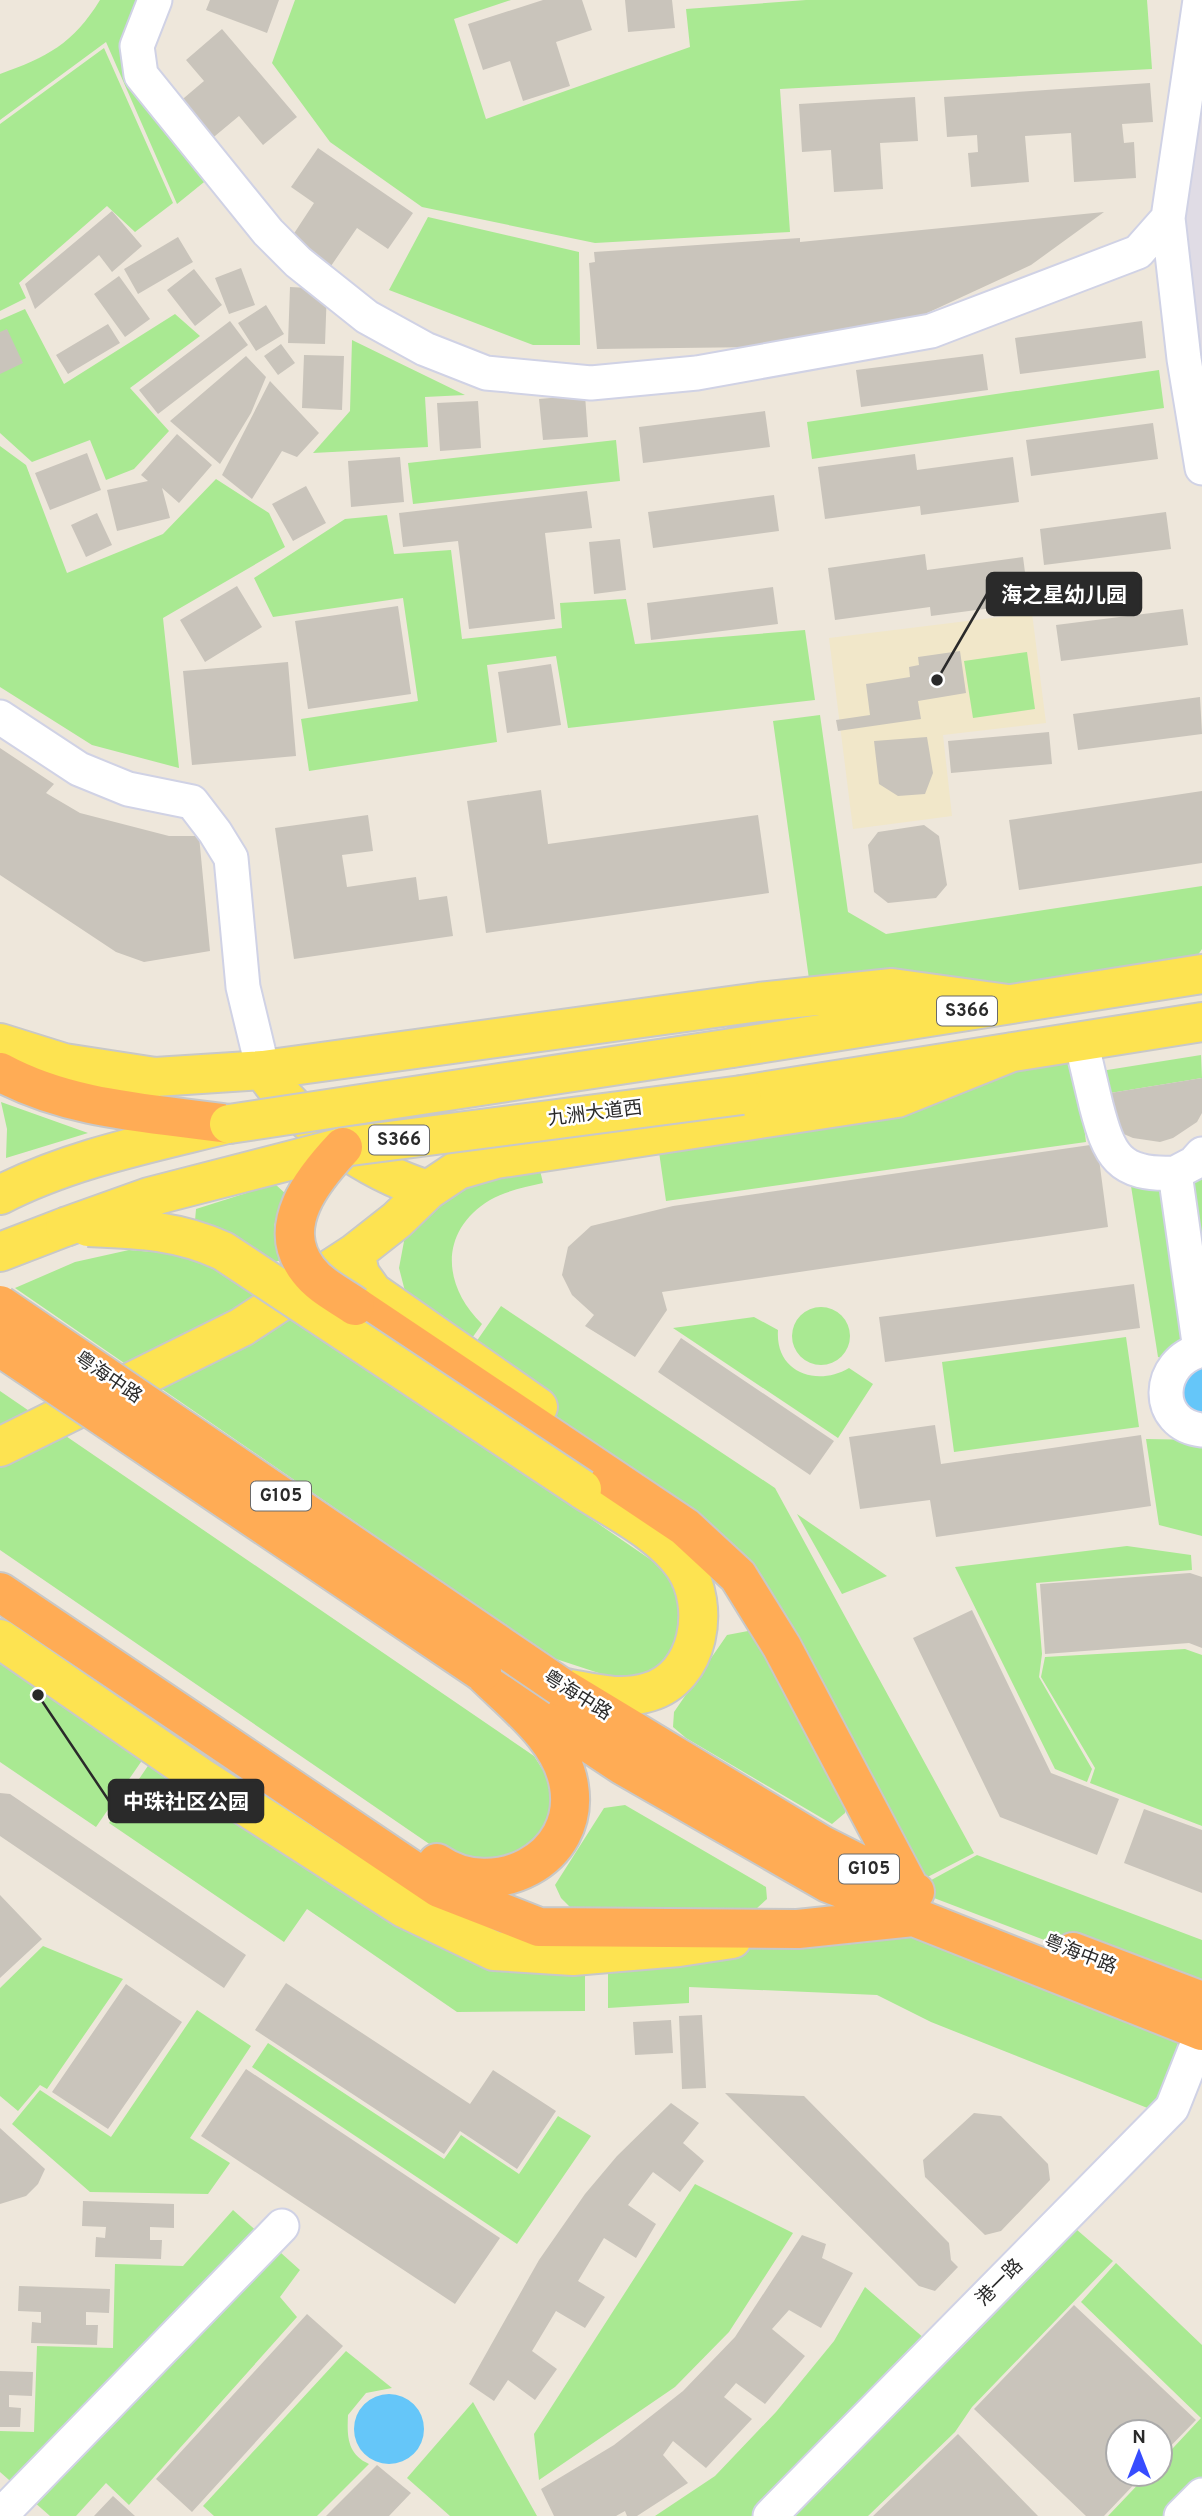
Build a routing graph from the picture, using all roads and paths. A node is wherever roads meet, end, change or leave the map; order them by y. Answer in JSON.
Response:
{"nodes":[{"id":1,"x":155,"y":0,"type":"edge"},
{"id":2,"x":1200,"y":0,"type":"edge"},
{"id":3,"x":1168,"y":218,"type":"junction"},
{"id":4,"x":1193,"y":358,"type":"edge"},
{"id":5,"x":1202,"y":468,"type":"edge"},
{"id":6,"x":0,"y":717,"type":"edge"},
{"id":7,"x":1202,"y":974,"type":"edge"},
{"id":8,"x":1008,"y":1004,"type":"junction"},
{"id":9,"x":1202,"y":1022,"type":"edge"},
{"id":10,"x":1081,"y":1041,"type":"junction"},
{"id":11,"x":1,"y":1052,"type":"edge"},
{"id":12,"x":1012,"y":1052,"type":"junction"},
{"id":13,"x":263,"y":1070,"type":"junction"},
{"id":14,"x":229,"y":1124,"type":"junction"},
{"id":15,"x":343,"y":1147,"type":"junction"},
{"id":16,"x":1202,"y":1154,"type":"edge"},
{"id":17,"x":1175,"y":1174,"type":"junction"},
{"id":18,"x":428,"y":1190,"type":"junction"},
{"id":19,"x":0,"y":1195,"type":"edge"},
{"id":20,"x":397,"y":1220,"type":"junction"},
{"id":21,"x":65,"y":1227,"type":"junction"},
{"id":22,"x":0,"y":1252,"type":"edge"},
{"id":23,"x":355,"y":1253,"type":"junction"},
{"id":24,"x":0,"y":1306,"type":"edge"},
{"id":25,"x":397,"y":1308,"type":"junction"},
{"id":26,"x":0,"y":1347,"type":"edge"},
{"id":27,"x":1201,"y":1350,"type":"edge"},
{"id":28,"x":1202,"y":1430,"type":"edge"},
{"id":29,"x":0,"y":1447,"type":"edge"},
{"id":30,"x":0,"y":1565,"type":"edge"},
{"id":31,"x":738,"y":1576,"type":"junction"},
{"id":32,"x":0,"y":1592,"type":"edge"},
{"id":33,"x":0,"y":1639,"type":"edge"},
{"id":34,"x":482,"y":1672,"type":"junction"},
{"id":35,"x":561,"y":1687,"type":"junction"},
{"id":36,"x":912,"y":1904,"type":"junction"},
{"id":37,"x":798,"y":1928,"type":"junction"},
{"id":38,"x":1202,"y":2000,"type":"edge"},
{"id":39,"x":1202,"y":2031,"type":"edge"},
{"id":40,"x":282,"y":2226,"type":"dead end"},
{"id":41,"x":1202,"y":2495,"type":"edge"},
{"id":42,"x":0,"y":2516,"type":"edge"},
{"id":43,"x":770,"y":2516,"type":"edge"},
{"id":44,"x":1181,"y":2516,"type":"edge"}],
"edges":[{"from":1,"to":3,"type":"street"},
{"from":2,"to":3,"type":"street"},
{"from":3,"to":4,"type":"street"},
{"from":4,"to":5,"type":"street"},
{"from":6,"to":13,"type":"street"},
{"from":7,"to":8,"type":"main road","number":"S366"},
{"from":8,"to":13,"type":"main road"},
{"from":8,"to":14,"type":"main road","number":"S366","bridge":true},
{"from":9,"to":10,"type":"main road","name":"九洲大道西","number":"S366"},
{"from":10,"to":12,"type":"main road","name":"九洲大道西","number":"S366"},
{"from":10,"to":17,"type":"street"},
{"from":11,"to":13,"type":"main road"},
{"from":11,"to":14,"type":"highway"},
{"from":12,"to":15,"type":"main road","name":"九洲大道西","number":"S366","bridge":true},
{"from":12,"to":18,"type":"main road"},
{"from":13,"to":18,"type":"main road"},
{"from":14,"to":19,"type":"main road"},
{"from":15,"to":21,"type":"main road","name":"九洲大道西","number":"S366","bridge":true},
{"from":15,"to":31,"type":"highway","bridge":true},
{"from":16,"to":17,"type":"street"},
{"from":17,"to":27,"type":"street"},
{"from":18,"to":20,"type":"main road"},
{"from":20,"to":23,"type":"main road"},
{"from":20,"to":25,"type":"main road"},
{"from":21,"to":22,"type":"main road","name":"九洲大道西","number":"S366"},
{"from":21,"to":35,"type":"main road","bridge":true},
{"from":23,"to":25,"type":"main road"},
{"from":23,"to":29,"type":"main road"},
{"from":24,"to":35,"type":"highway","name":"粤海中路","number":"G105","bridge":true},
{"from":25,"to":31,"type":"main road"},
{"from":26,"to":34,"type":"highway","name":"粤海中路","number":"G105","bridge":true},
{"from":27,"to":28,"type":"street"},
{"from":30,"to":34,"type":"highway"},
{"from":31,"to":36,"type":"highway"},
{"from":32,"to":37,"type":"highway"},
{"from":33,"to":37,"type":"main road"},
{"from":34,"to":36,"type":"highway","name":"粤海中路","number":"G105"},
{"from":35,"to":36,"type":"highway","name":"粤海中路","number":"G105"},
{"from":36,"to":37,"type":"highway"},
{"from":36,"to":38,"type":"highway","name":"粤海中路","number":"G105"},
{"from":36,"to":39,"type":"highway","name":"粤海中路","number":"G105"},
{"from":39,"to":43,"type":"street","name":"港一路"},
{"from":40,"to":42,"type":"street"},
{"from":41,"to":44,"type":"street"}]}
